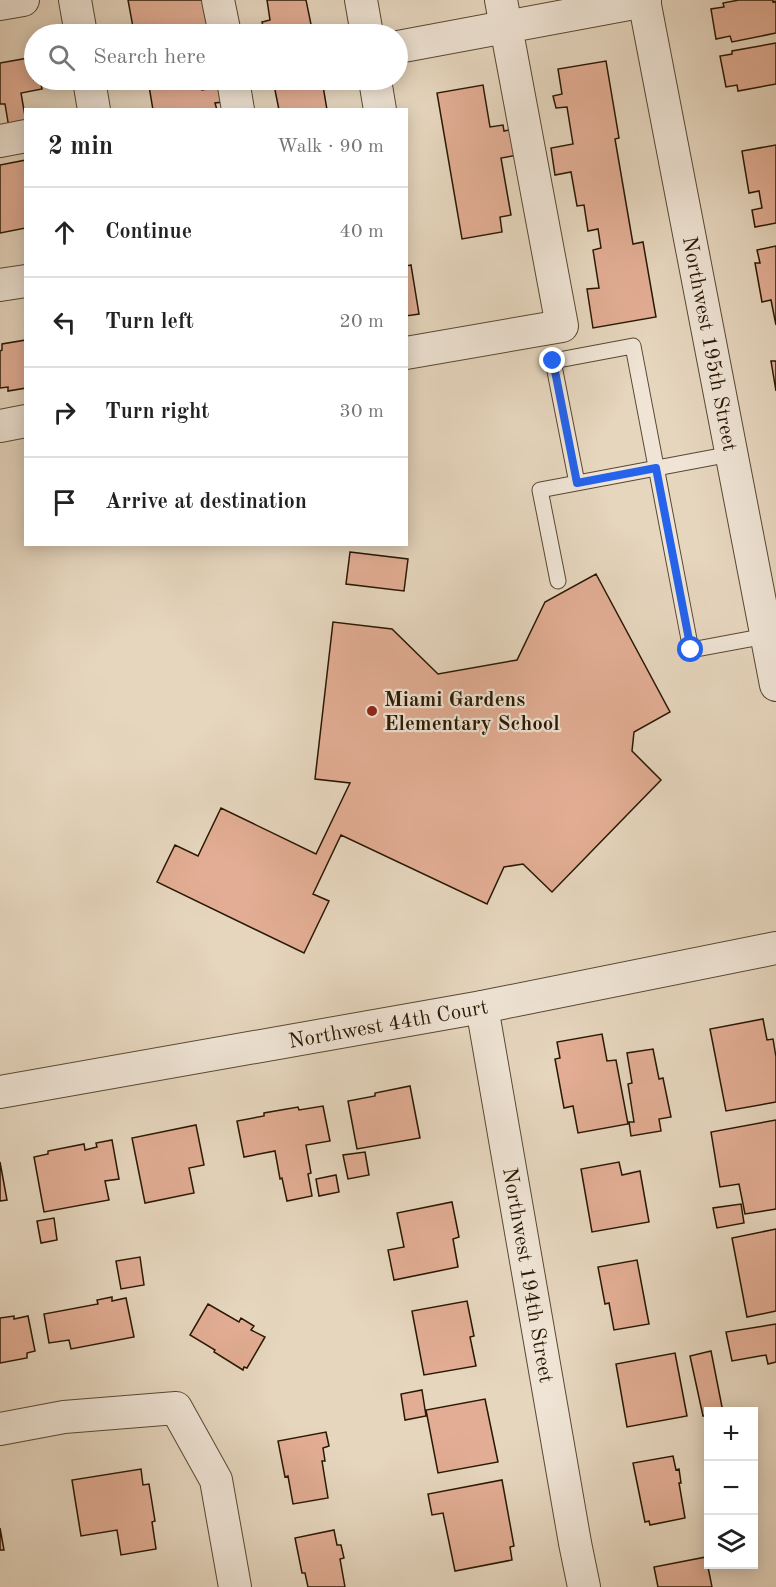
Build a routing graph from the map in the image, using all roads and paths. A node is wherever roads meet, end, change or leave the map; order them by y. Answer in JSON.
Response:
{"nodes":[{"id":1,"x":23,"y":0,"type":"edge"},
{"id":2,"x":75,"y":0,"type":"edge"},
{"id":3,"x":218,"y":0,"type":"edge"},
{"id":4,"x":361,"y":0,"type":"edge"},
{"id":5,"x":644,"y":1,"type":"edge"},
{"id":6,"x":0,"y":4,"type":"edge"},
{"id":7,"x":503,"y":13,"type":"edge"},
{"id":8,"x":79,"y":24,"type":"edge"},
{"id":9,"x":223,"y":24,"type":"edge"},
{"id":10,"x":365,"y":24,"type":"edge"},
{"id":11,"x":408,"y":44,"type":"edge"},
{"id":12,"x":91,"y":90,"type":"edge"},
{"id":13,"x":235,"y":90,"type":"edge"},
{"id":14,"x":377,"y":90,"type":"edge"},
{"id":15,"x":94,"y":108,"type":"edge"},
{"id":16,"x":238,"y":108,"type":"edge"},
{"id":17,"x":380,"y":108,"type":"edge"},
{"id":18,"x":24,"y":136,"type":"edge"},
{"id":19,"x":0,"y":141,"type":"edge"},
{"id":20,"x":24,"y":281,"type":"edge"},
{"id":21,"x":0,"y":285,"type":"edge"},
{"id":22,"x":408,"y":353,"type":"edge"},
{"id":23,"x":24,"y":421,"type":"edge"},
{"id":24,"x":0,"y":426,"type":"edge"},
{"id":25,"x":731,"y":454,"type":"junction"},
{"id":26,"x":656,"y":468,"type":"junction"},
{"id":27,"x":577,"y":483,"type":"junction"},
{"id":28,"x":558,"y":581,"type":"dead end"},
{"id":29,"x":766,"y":636,"type":"junction"},
{"id":30,"x":776,"y":685,"type":"edge"},
{"id":31,"x":776,"y":948,"type":"edge"},
{"id":32,"x":482,"y":1007,"type":"junction"},
{"id":33,"x":0,"y":1092,"type":"edge"},
{"id":34,"x":0,"y":1429,"type":"edge"},
{"id":35,"x":235,"y":1587,"type":"edge"},
{"id":36,"x":584,"y":1587,"type":"edge"}],
"edges":[{"from":1,"to":6,"type":"street"},
{"from":2,"to":8,"type":"street"},
{"from":3,"to":9,"type":"street"},
{"from":4,"to":10,"type":"street"},
{"from":5,"to":7,"type":"street"},
{"from":5,"to":25,"type":"street","name":"Northwest 195th Street"},
{"from":7,"to":11,"type":"street"},
{"from":7,"to":22,"type":"street"},
{"from":12,"to":15,"type":"street"},
{"from":13,"to":16,"type":"street"},
{"from":14,"to":17,"type":"street"},
{"from":18,"to":19,"type":"street"},
{"from":20,"to":21,"type":"street"},
{"from":23,"to":24,"type":"street"},
{"from":25,"to":26,"type":"lane"},
{"from":25,"to":29,"type":"street","name":"Northwest 195th Street"},
{"from":26,"to":27,"type":"lane"},
{"from":26,"to":27,"type":"lane"},
{"from":26,"to":29,"type":"lane"},
{"from":27,"to":28,"type":"lane"},
{"from":29,"to":30,"type":"street","name":"Northwest 195th Street"},
{"from":31,"to":32,"type":"street","name":"Northwest 44th Court"},
{"from":32,"to":33,"type":"street","name":"Northwest 44th Court"},
{"from":32,"to":36,"type":"street","name":"Northwest 194th Street"},
{"from":34,"to":35,"type":"street"}]}
